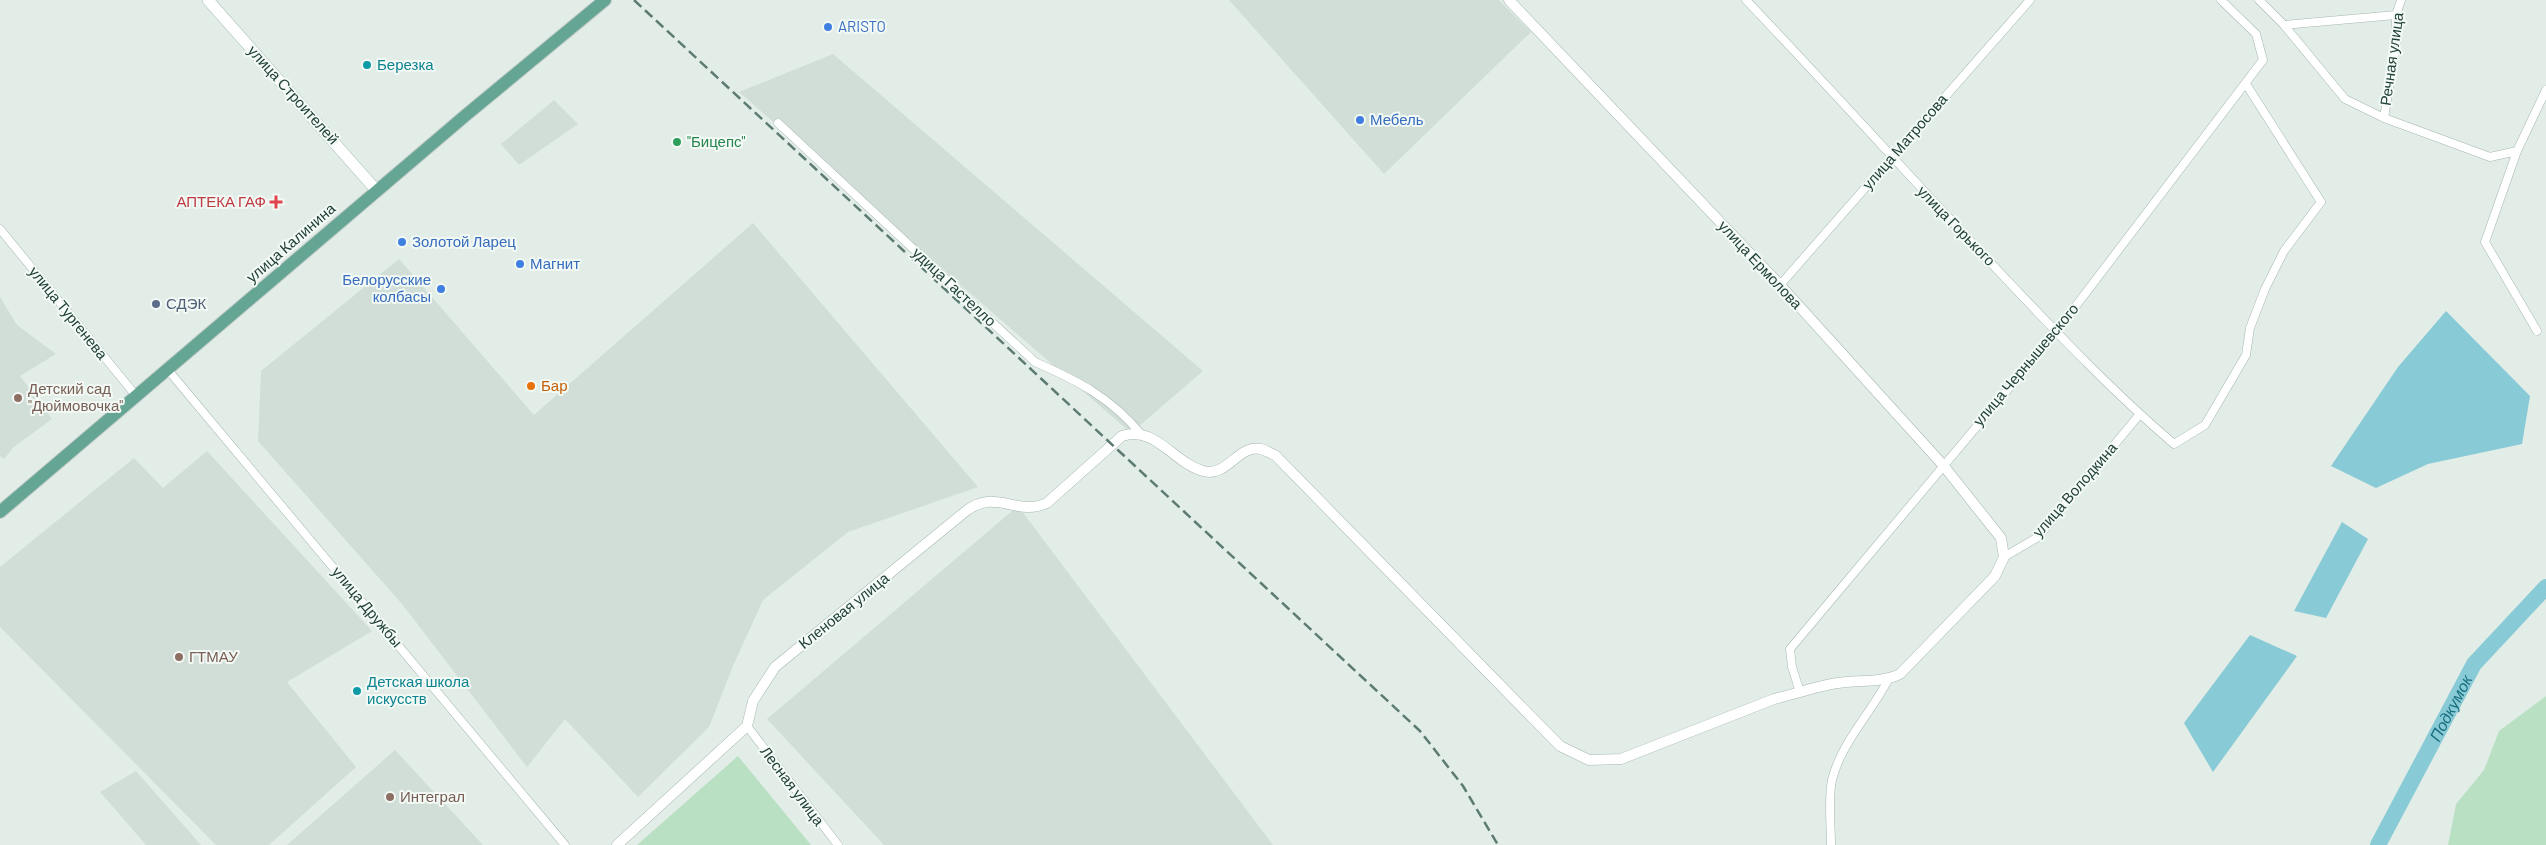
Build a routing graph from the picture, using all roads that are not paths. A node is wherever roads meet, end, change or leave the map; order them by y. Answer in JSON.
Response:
{"nodes":[{"id":1,"x":208,"y":0,"type":"edge"},
{"id":2,"x":605,"y":0,"type":"edge"},
{"id":3,"x":1510,"y":0,"type":"edge"},
{"id":4,"x":1746,"y":0,"type":"edge"},
{"id":5,"x":2030,"y":0,"type":"edge"},
{"id":6,"x":2221,"y":0,"type":"edge"},
{"id":7,"x":2259,"y":0,"type":"edge"},
{"id":8,"x":2401,"y":0,"type":"edge"},
{"id":9,"x":2396,"y":15,"type":"junction"},
{"id":10,"x":2284,"y":25,"type":"junction"},
{"id":11,"x":2246,"y":84,"type":"junction"},
{"id":12,"x":2546,"y":90,"type":"edge"},
{"id":13,"x":2384,"y":118,"type":"junction"},
{"id":14,"x":778,"y":123,"type":"dead end"},
{"id":15,"x":2517,"y":151,"type":"junction"},
{"id":16,"x":1891,"y":158,"type":"junction"},
{"id":17,"x":377,"y":191,"type":"junction"},
{"id":18,"x":0,"y":229,"type":"edge"},
{"id":19,"x":1780,"y":285,"type":"junction"},
{"id":20,"x":2537,"y":331,"type":"dead end"},
{"id":21,"x":2056,"y":332,"type":"junction"},
{"id":22,"x":168,"y":370,"type":"junction"},
{"id":23,"x":137,"y":397,"type":"junction"},
{"id":24,"x":2139,"y":415,"type":"junction"},
{"id":25,"x":1140,"y":434,"type":"junction"},
{"id":26,"x":1943,"y":465,"type":"junction"},
{"id":27,"x":0,"y":512,"type":"edge"},
{"id":28,"x":2004,"y":557,"type":"junction"},
{"id":29,"x":1888,"y":680,"type":"junction"},
{"id":30,"x":1800,"y":692,"type":"junction"},
{"id":31,"x":747,"y":726,"type":"junction"},
{"id":32,"x":565,"y":845,"type":"edge"},
{"id":33,"x":617,"y":845,"type":"edge"},
{"id":34,"x":838,"y":845,"type":"edge"},
{"id":35,"x":1831,"y":845,"type":"edge"}],
"edges":[{"from":1,"to":17,"type":"main road","name":"улица Строителей"},
{"from":2,"to":17,"type":"main road","name":"улица Калинина"},
{"from":3,"to":19,"type":"street","name":"улица Ермолова"},
{"from":4,"to":16,"type":"street","name":"улица Горького"},
{"from":5,"to":16,"type":"street","name":"улица Матросова"},
{"from":6,"to":11,"type":"street","name":"улица Чернышевского"},
{"from":7,"to":10,"type":"street"},
{"from":8,"to":9,"type":"street","name":"Речная улица"},
{"from":9,"to":10,"type":"street"},
{"from":9,"to":13,"type":"street","name":"Речная улица"},
{"from":10,"to":13,"type":"street"},
{"from":11,"to":21,"type":"street","name":"улица Чернышевского"},
{"from":11,"to":24,"type":"street","name":"улица Горького"},
{"from":12,"to":15,"type":"street"},
{"from":13,"to":15,"type":"street"},
{"from":14,"to":25,"type":"street","name":"удица Гастелло"},
{"from":15,"to":20,"type":"street"},
{"from":16,"to":19,"type":"street","name":"улица Матросова"},
{"from":16,"to":21,"type":"street","name":"улица Горького"},
{"from":17,"to":22,"type":"main road","name":"улица Калинина"},
{"from":18,"to":23,"type":"street","name":"улица Тургенева"},
{"from":19,"to":26,"type":"street","name":"улица Ермолова"},
{"from":21,"to":24,"type":"street","name":"улица Горького"},
{"from":21,"to":26,"type":"street","name":"улица Чернышевского"},
{"from":22,"to":23,"type":"main road","name":"улица Калинина"},
{"from":22,"to":32,"type":"street","name":"улица Дружбы"},
{"from":23,"to":27,"type":"main road","name":"улица Калинина"},
{"from":24,"to":28,"type":"street","name":"улица Володкина"},
{"from":25,"to":30,"type":"street"},
{"from":25,"to":31,"type":"street","name":"Кленовая улица"},
{"from":26,"to":28,"type":"street","name":"улица Ермолова"},
{"from":26,"to":30,"type":"street","name":"улица Чернышевского"},
{"from":28,"to":29,"type":"street"},
{"from":29,"to":30,"type":"street"},
{"from":29,"to":35,"type":"street"},
{"from":31,"to":33,"type":"street"},
{"from":31,"to":34,"type":"street","name":"Лесная улица"}]}
